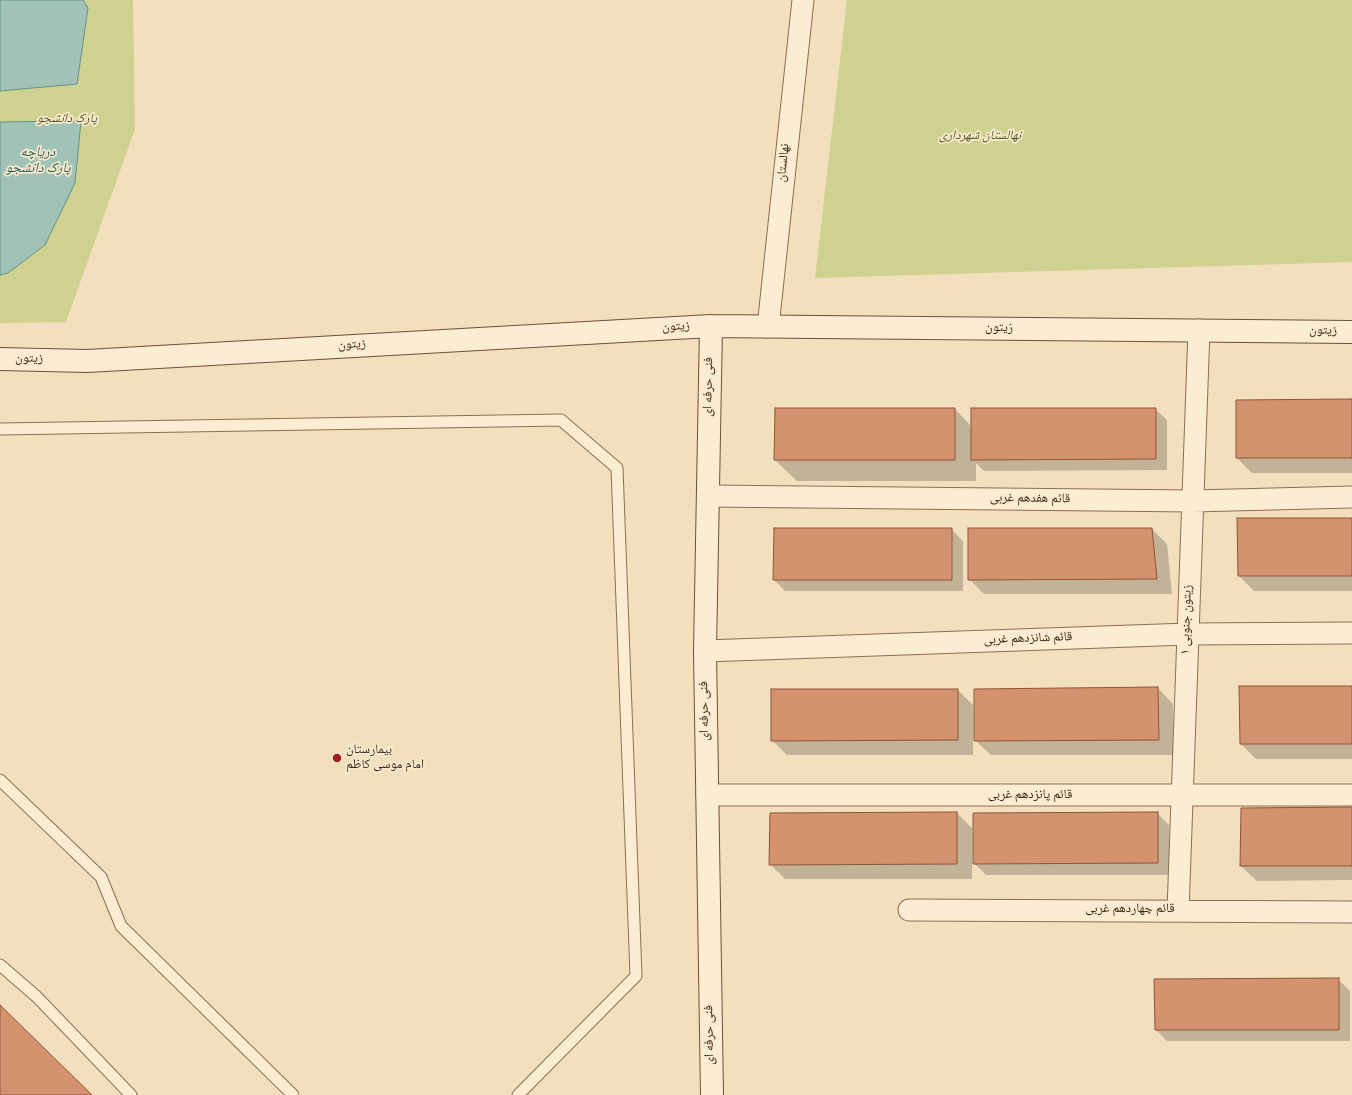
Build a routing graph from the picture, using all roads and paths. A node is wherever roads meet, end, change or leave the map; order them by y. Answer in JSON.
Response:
{"nodes":[{"id":1,"x":803,"y":0,"type":"edge"},
{"id":2,"x":711,"y":326,"type":"junction"},
{"id":3,"x":768,"y":327,"type":"junction"},
{"id":4,"x":1199,"y":330,"type":"junction"},
{"id":5,"x":1352,"y":332,"type":"edge"},
{"id":6,"x":0,"y":359,"type":"edge"},
{"id":7,"x":0,"y":429,"type":"edge"},
{"id":8,"x":708,"y":496,"type":"junction"},
{"id":9,"x":1352,"y":497,"type":"edge"},
{"id":10,"x":1193,"y":502,"type":"junction"},
{"id":11,"x":1352,"y":633,"type":"edge"},
{"id":12,"x":1188,"y":634,"type":"junction"},
{"id":13,"x":705,"y":651,"type":"junction"},
{"id":14,"x":0,"y":780,"type":"edge"},
{"id":15,"x":707,"y":795,"type":"junction"},
{"id":16,"x":1352,"y":795,"type":"edge"},
{"id":17,"x":1182,"y":796,"type":"junction"},
{"id":18,"x":909,"y":910,"type":"dead end"},
{"id":19,"x":1178,"y":910,"type":"junction"},
{"id":20,"x":1352,"y":912,"type":"edge"},
{"id":21,"x":0,"y":965,"type":"edge"},
{"id":22,"x":131,"y":1095,"type":"edge"},
{"id":23,"x":293,"y":1095,"type":"edge"},
{"id":24,"x":518,"y":1095,"type":"edge"},
{"id":25,"x":712,"y":1095,"type":"edge"}],
"edges":[{"from":1,"to":3,"type":"street","name":"نهالستان"},
{"from":2,"to":3,"type":"street","name":"زیتون"},
{"from":2,"to":6,"type":"street","name":"زیتون"},
{"from":2,"to":8,"type":"street","name":"فنی حرفه ای"},
{"from":3,"to":4,"type":"street","name":"زیتون"},
{"from":4,"to":5,"type":"street","name":"زیتون"},
{"from":4,"to":10,"type":"street","name":"زیتون جنوبی ۱"},
{"from":7,"to":24,"type":"lane"},
{"from":8,"to":10,"type":"street","name":"قائم هفدهم غربی"},
{"from":8,"to":13,"type":"street","name":"فنی حرفه ای"},
{"from":9,"to":10,"type":"street","name":"قائم هفدهم غربی"},
{"from":10,"to":12,"type":"street","name":"زیتون جنوبی ۱"},
{"from":11,"to":12,"type":"street","name":"قائم شانزدهم غربی"},
{"from":12,"to":13,"type":"street","name":"قائم شانزدهم غربی"},
{"from":12,"to":17,"type":"street","name":"زیتون جنوبی ۱"},
{"from":13,"to":15,"type":"street","name":"فنی حرفه ای"},
{"from":14,"to":23,"type":"lane"},
{"from":15,"to":17,"type":"street","name":"قائم پانزدهم غربی"},
{"from":15,"to":25,"type":"street","name":"فنی حرفه ای"},
{"from":16,"to":17,"type":"street","name":"قائم پانزدهم غربی"},
{"from":17,"to":19,"type":"street","name":"زیتون جنوبی ۱"},
{"from":18,"to":19,"type":"street","name":"قائم چهاردهم غربی"},
{"from":19,"to":20,"type":"street","name":"قائم چهاردهم غربی"},
{"from":21,"to":22,"type":"lane"}]}
